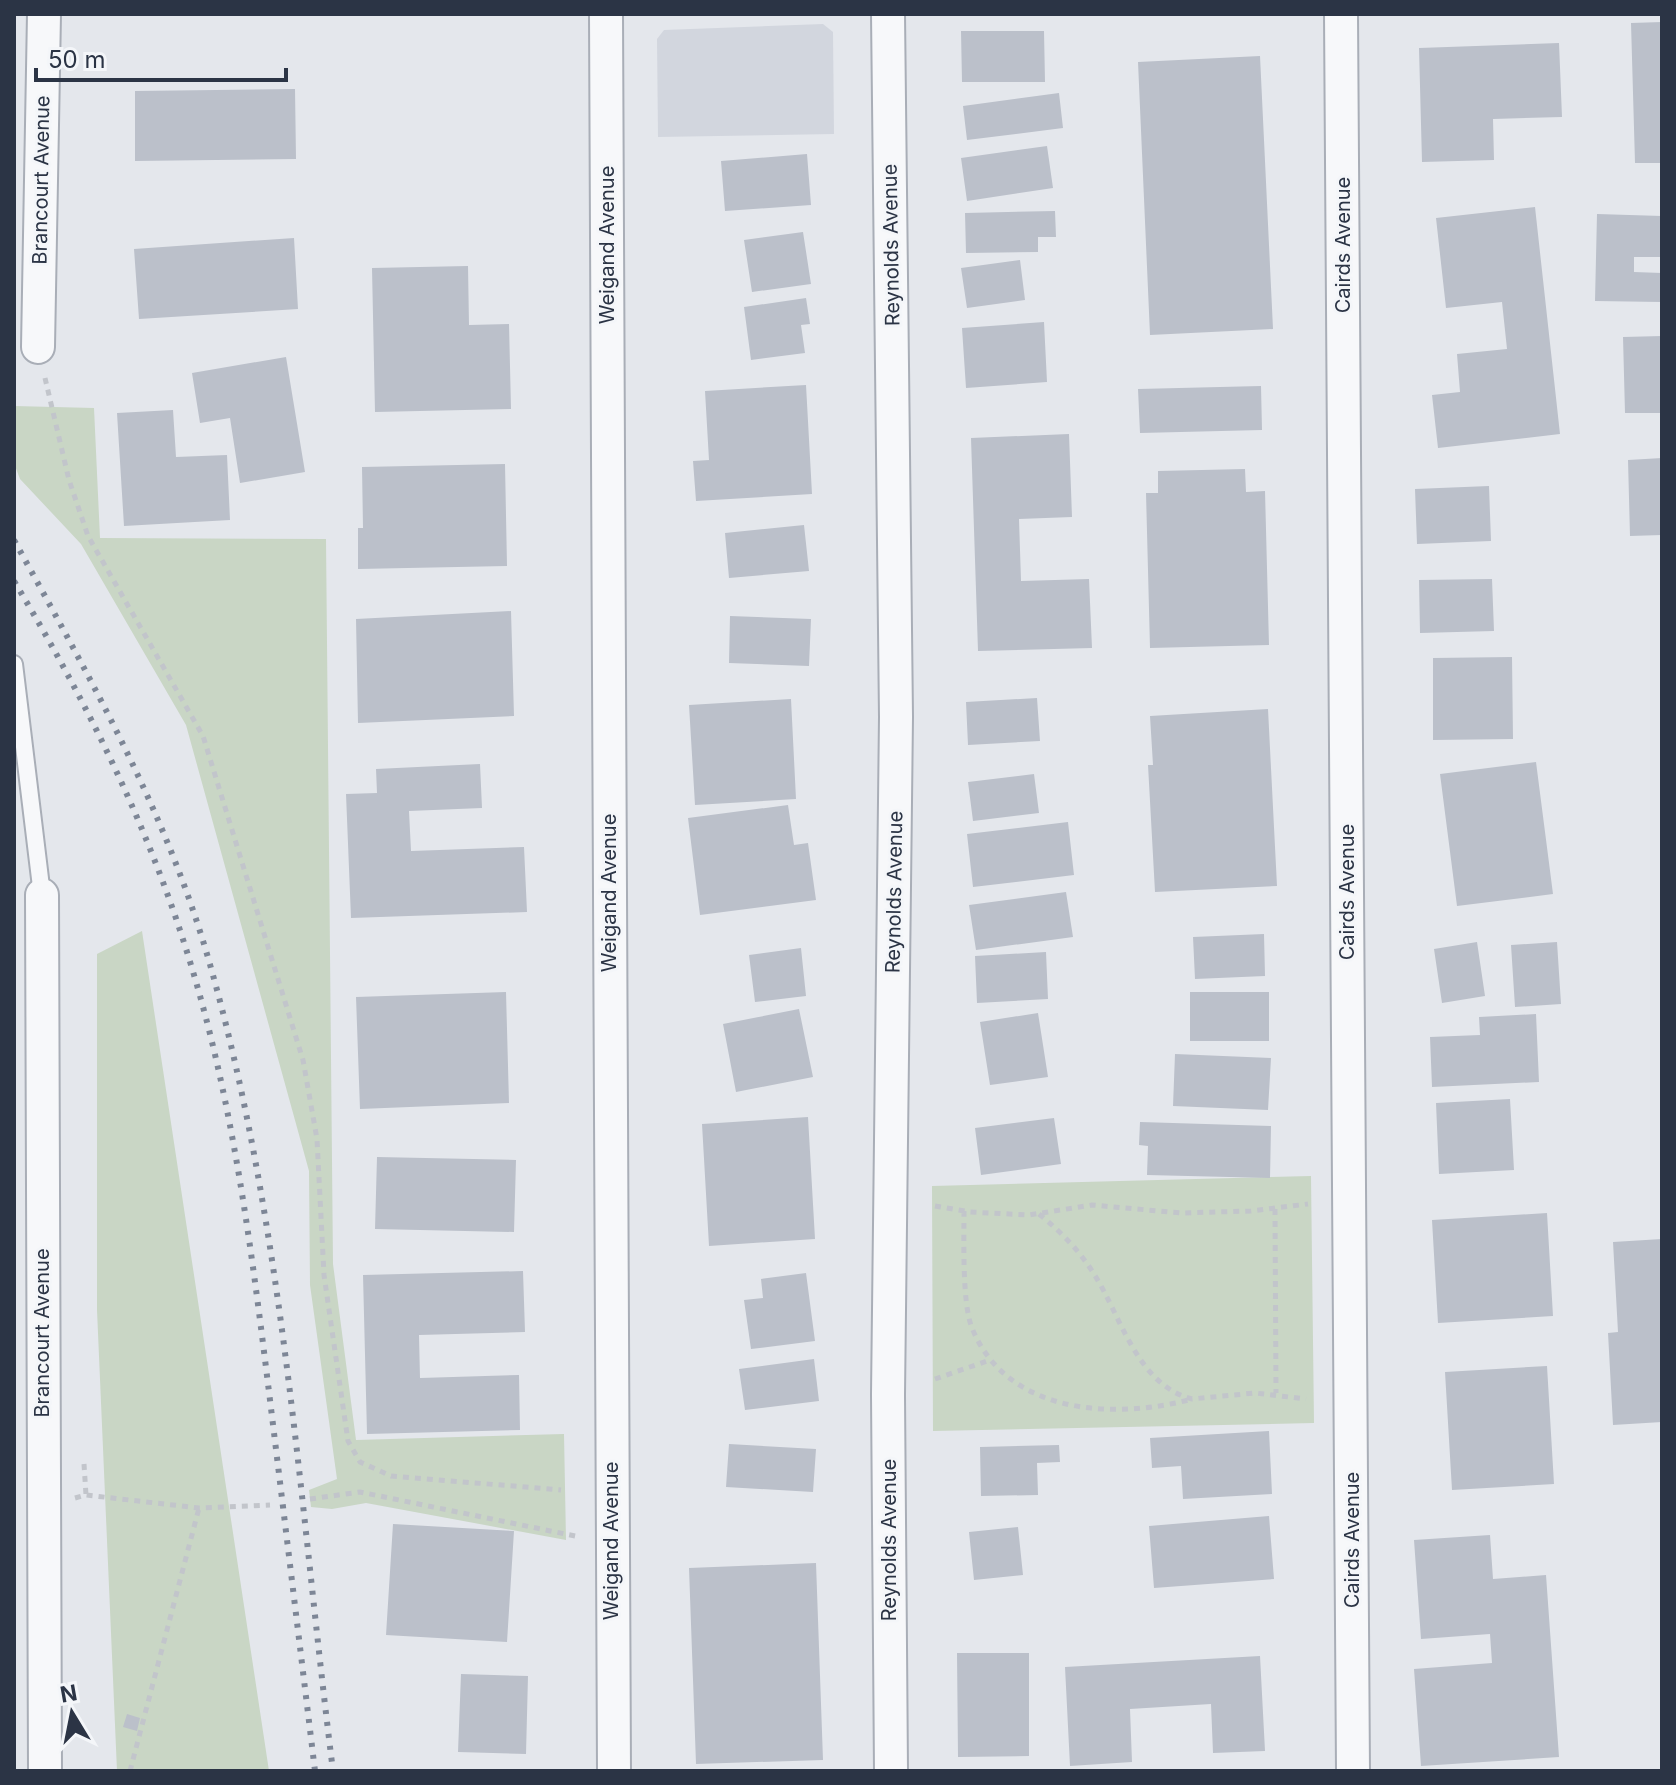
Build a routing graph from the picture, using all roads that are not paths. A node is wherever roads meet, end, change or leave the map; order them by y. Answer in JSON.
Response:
{"nodes":[{"id":1,"x":44,"y":14,"type":"edge"},
{"id":2,"x":606,"y":14,"type":"edge"},
{"id":3,"x":888,"y":14,"type":"edge"},
{"id":4,"x":1341,"y":14,"type":"edge"},
{"id":5,"x":38,"y":347,"type":"road end"},
{"id":6,"x":14,"y":664,"type":"edge"},
{"id":7,"x":42,"y":895,"type":"joint"},
{"id":8,"x":28,"y":1505,"type":"edge"},
{"id":9,"x":45,"y":1771,"type":"edge"},
{"id":10,"x":614,"y":1771,"type":"edge"},
{"id":11,"x":891,"y":1771,"type":"edge"},
{"id":12,"x":1353,"y":1771,"type":"edge"}],
"edges":[{"from":1,"to":5,"type":"street","name":"Brancourt Avenue"},
{"from":2,"to":10,"type":"street","name":"Weigand Avenue"},
{"from":3,"to":11,"type":"street","name":"Reynolds Avenue"},
{"from":4,"to":12,"type":"street","name":"Cairds Avenue"},
{"from":6,"to":7,"type":"lane"},
{"from":7,"to":8,"type":"street","name":"Brancourt Avenue"},
{"from":8,"to":9,"type":"street","name":"Brancourt Avenue"}]}
